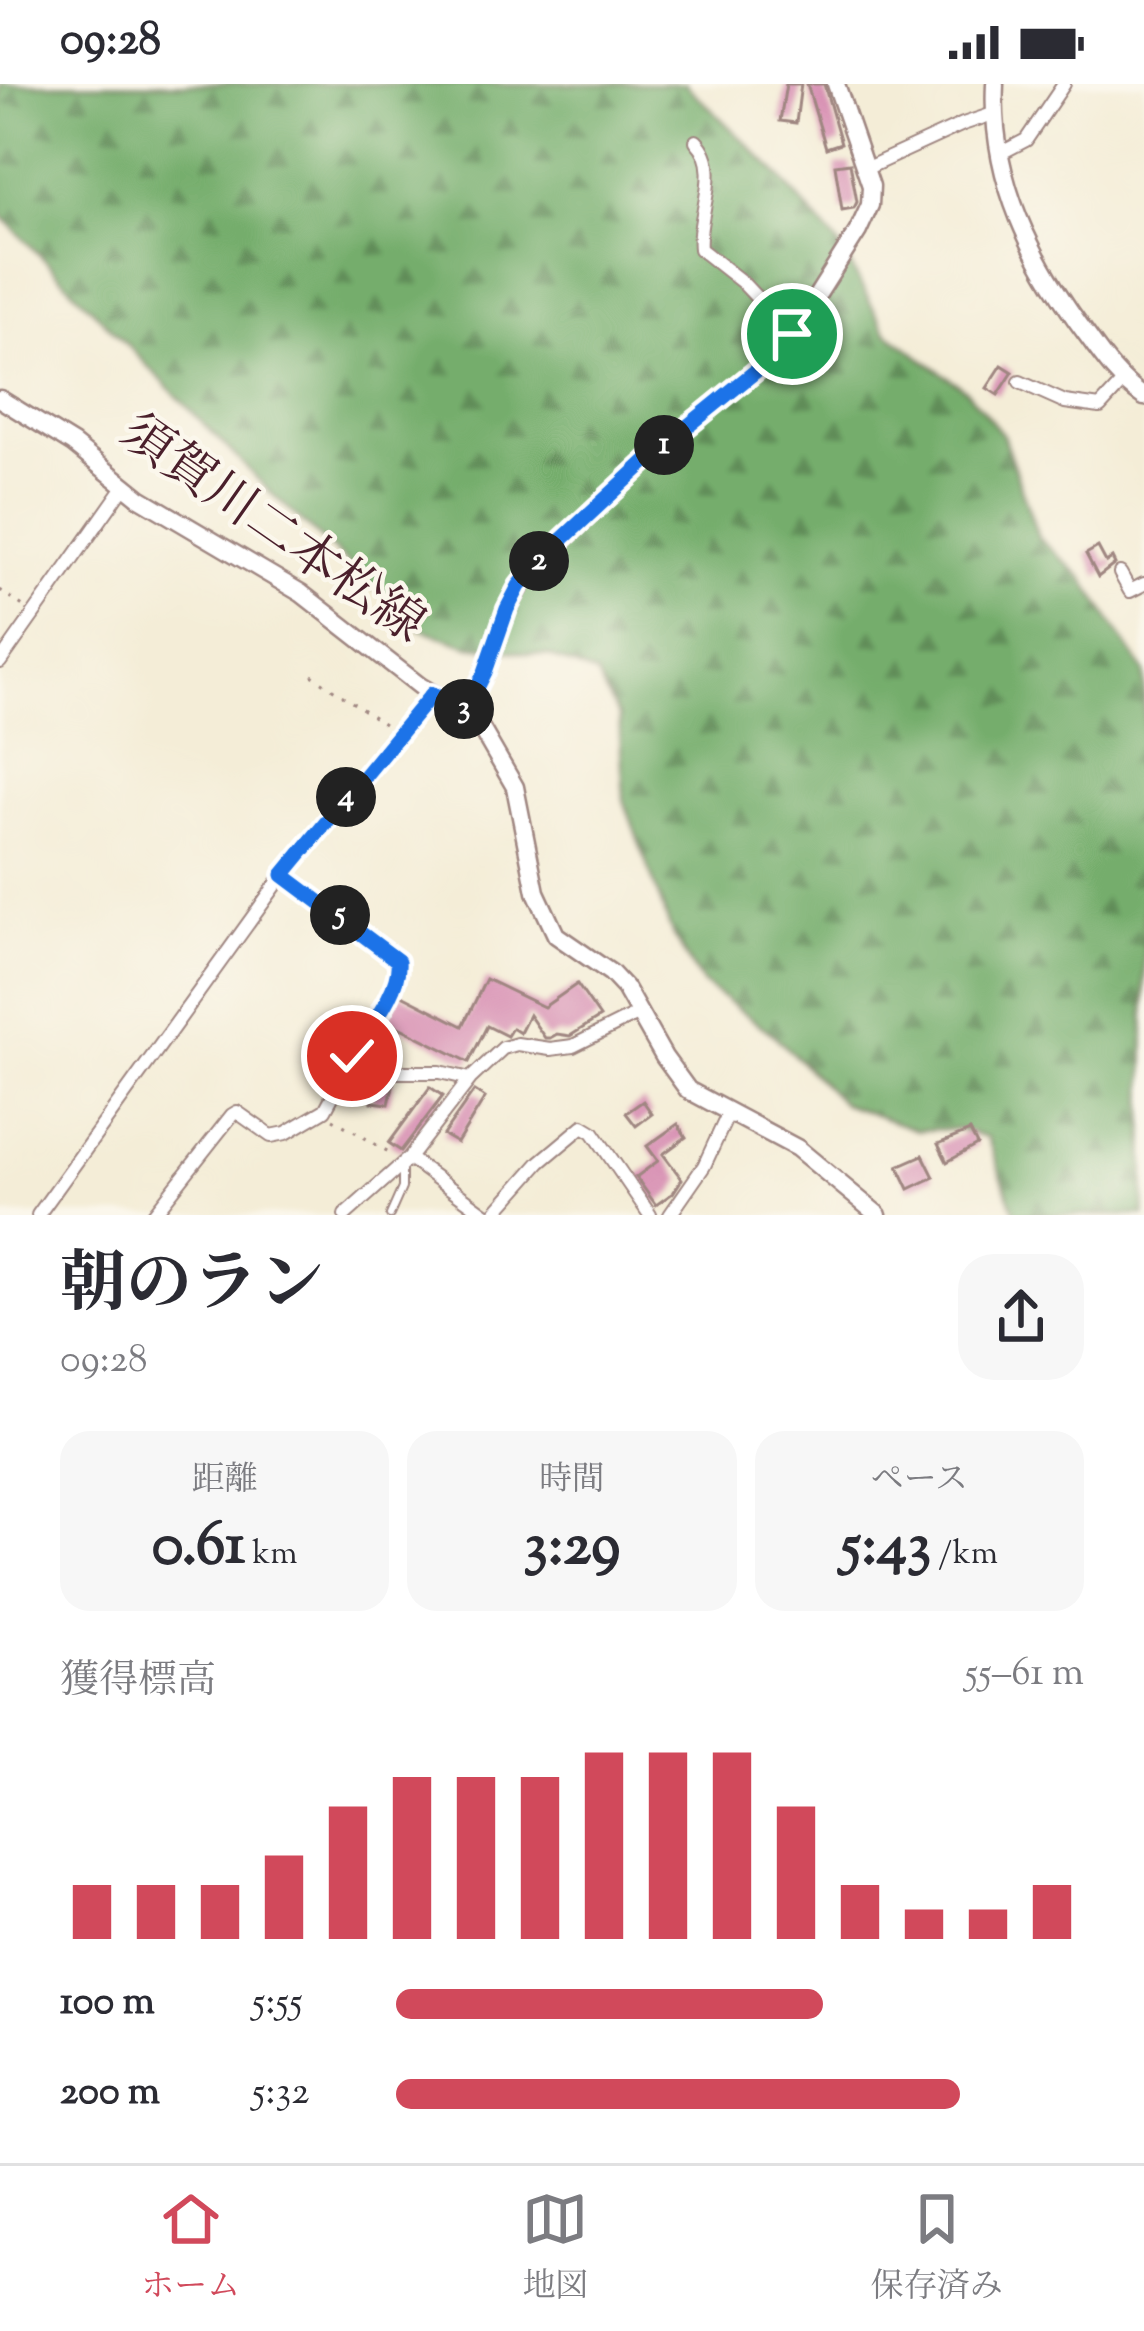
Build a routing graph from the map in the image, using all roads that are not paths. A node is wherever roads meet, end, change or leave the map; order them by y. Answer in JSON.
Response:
{"nodes":[{"id":1,"x":836,"y":84,"type":"edge"},
{"id":2,"x":995,"y":84,"type":"edge"},
{"id":3,"x":1064,"y":84,"type":"edge"},
{"id":4,"x":993,"y":114,"type":"junction"},
{"id":5,"x":696,"y":141,"type":"dead end"},
{"id":6,"x":1001,"y":153,"type":"junction"},
{"id":7,"x":867,"y":168,"type":"junction"},
{"id":8,"x":792,"y":334,"type":"junction"},
{"id":9,"x":1020,"y":382,"type":"dead end"},
{"id":10,"x":1123,"y":382,"type":"junction"},
{"id":11,"x":1144,"y":397,"type":"edge"},
{"id":12,"x":0,"y":399,"type":"edge"},
{"id":13,"x":125,"y":485,"type":"junction"},
{"id":14,"x":1120,"y":573,"type":"dead end"},
{"id":15,"x":1144,"y":584,"type":"edge"},
{"id":16,"x":0,"y":662,"type":"edge"},
{"id":17,"x":432,"y":694,"type":"junction"},
{"id":18,"x":466,"y":710,"type":"junction"},
{"id":19,"x":283,"y":875,"type":"junction"},
{"id":20,"x":640,"y":1012,"type":"junction"},
{"id":21,"x":375,"y":1072,"type":"dead end"},
{"id":22,"x":470,"y":1079,"type":"junction"},
{"id":23,"x":729,"y":1112,"type":"junction"},
{"id":24,"x":404,"y":1162,"type":"junction"},
{"id":25,"x":38,"y":1215,"type":"edge"},
{"id":26,"x":153,"y":1215,"type":"edge"},
{"id":27,"x":345,"y":1215,"type":"edge"},
{"id":28,"x":390,"y":1215,"type":"edge"},
{"id":29,"x":490,"y":1215,"type":"edge"},
{"id":30,"x":650,"y":1215,"type":"edge"},
{"id":31,"x":670,"y":1215,"type":"edge"},
{"id":32,"x":878,"y":1215,"type":"edge"}],
"edges":[{"from":1,"to":7,"type":"main road"},
{"from":2,"to":4,"type":"main road"},
{"from":3,"to":6,"type":"street"},
{"from":4,"to":6,"type":"main road"},
{"from":4,"to":7,"type":"street"},
{"from":5,"to":8,"type":"street"},
{"from":6,"to":10,"type":"main road"},
{"from":7,"to":8,"type":"main road"},
{"from":8,"to":18,"type":"main road"},
{"from":9,"to":10,"type":"street"},
{"from":10,"to":11,"type":"main road"},
{"from":12,"to":13,"type":"main road","name":"須賀川二本松線"},
{"from":13,"to":16,"type":"street"},
{"from":13,"to":17,"type":"main road","name":"須賀川二本松線"},
{"from":14,"to":15,"type":"street"},
{"from":17,"to":18,"type":"main road","name":"須賀川二本松線"},
{"from":17,"to":19,"type":"street"},
{"from":18,"to":20,"type":"main road"},
{"from":19,"to":25,"type":"street"},
{"from":19,"to":26,"type":"street"},
{"from":20,"to":22,"type":"street"},
{"from":20,"to":23,"type":"main road"},
{"from":21,"to":22,"type":"street"},
{"from":22,"to":24,"type":"street"},
{"from":23,"to":31,"type":"street"},
{"from":23,"to":32,"type":"main road"},
{"from":24,"to":27,"type":"street"},
{"from":24,"to":28,"type":"lane"},
{"from":24,"to":29,"type":"street"},
{"from":29,"to":30,"type":"street"}]}
